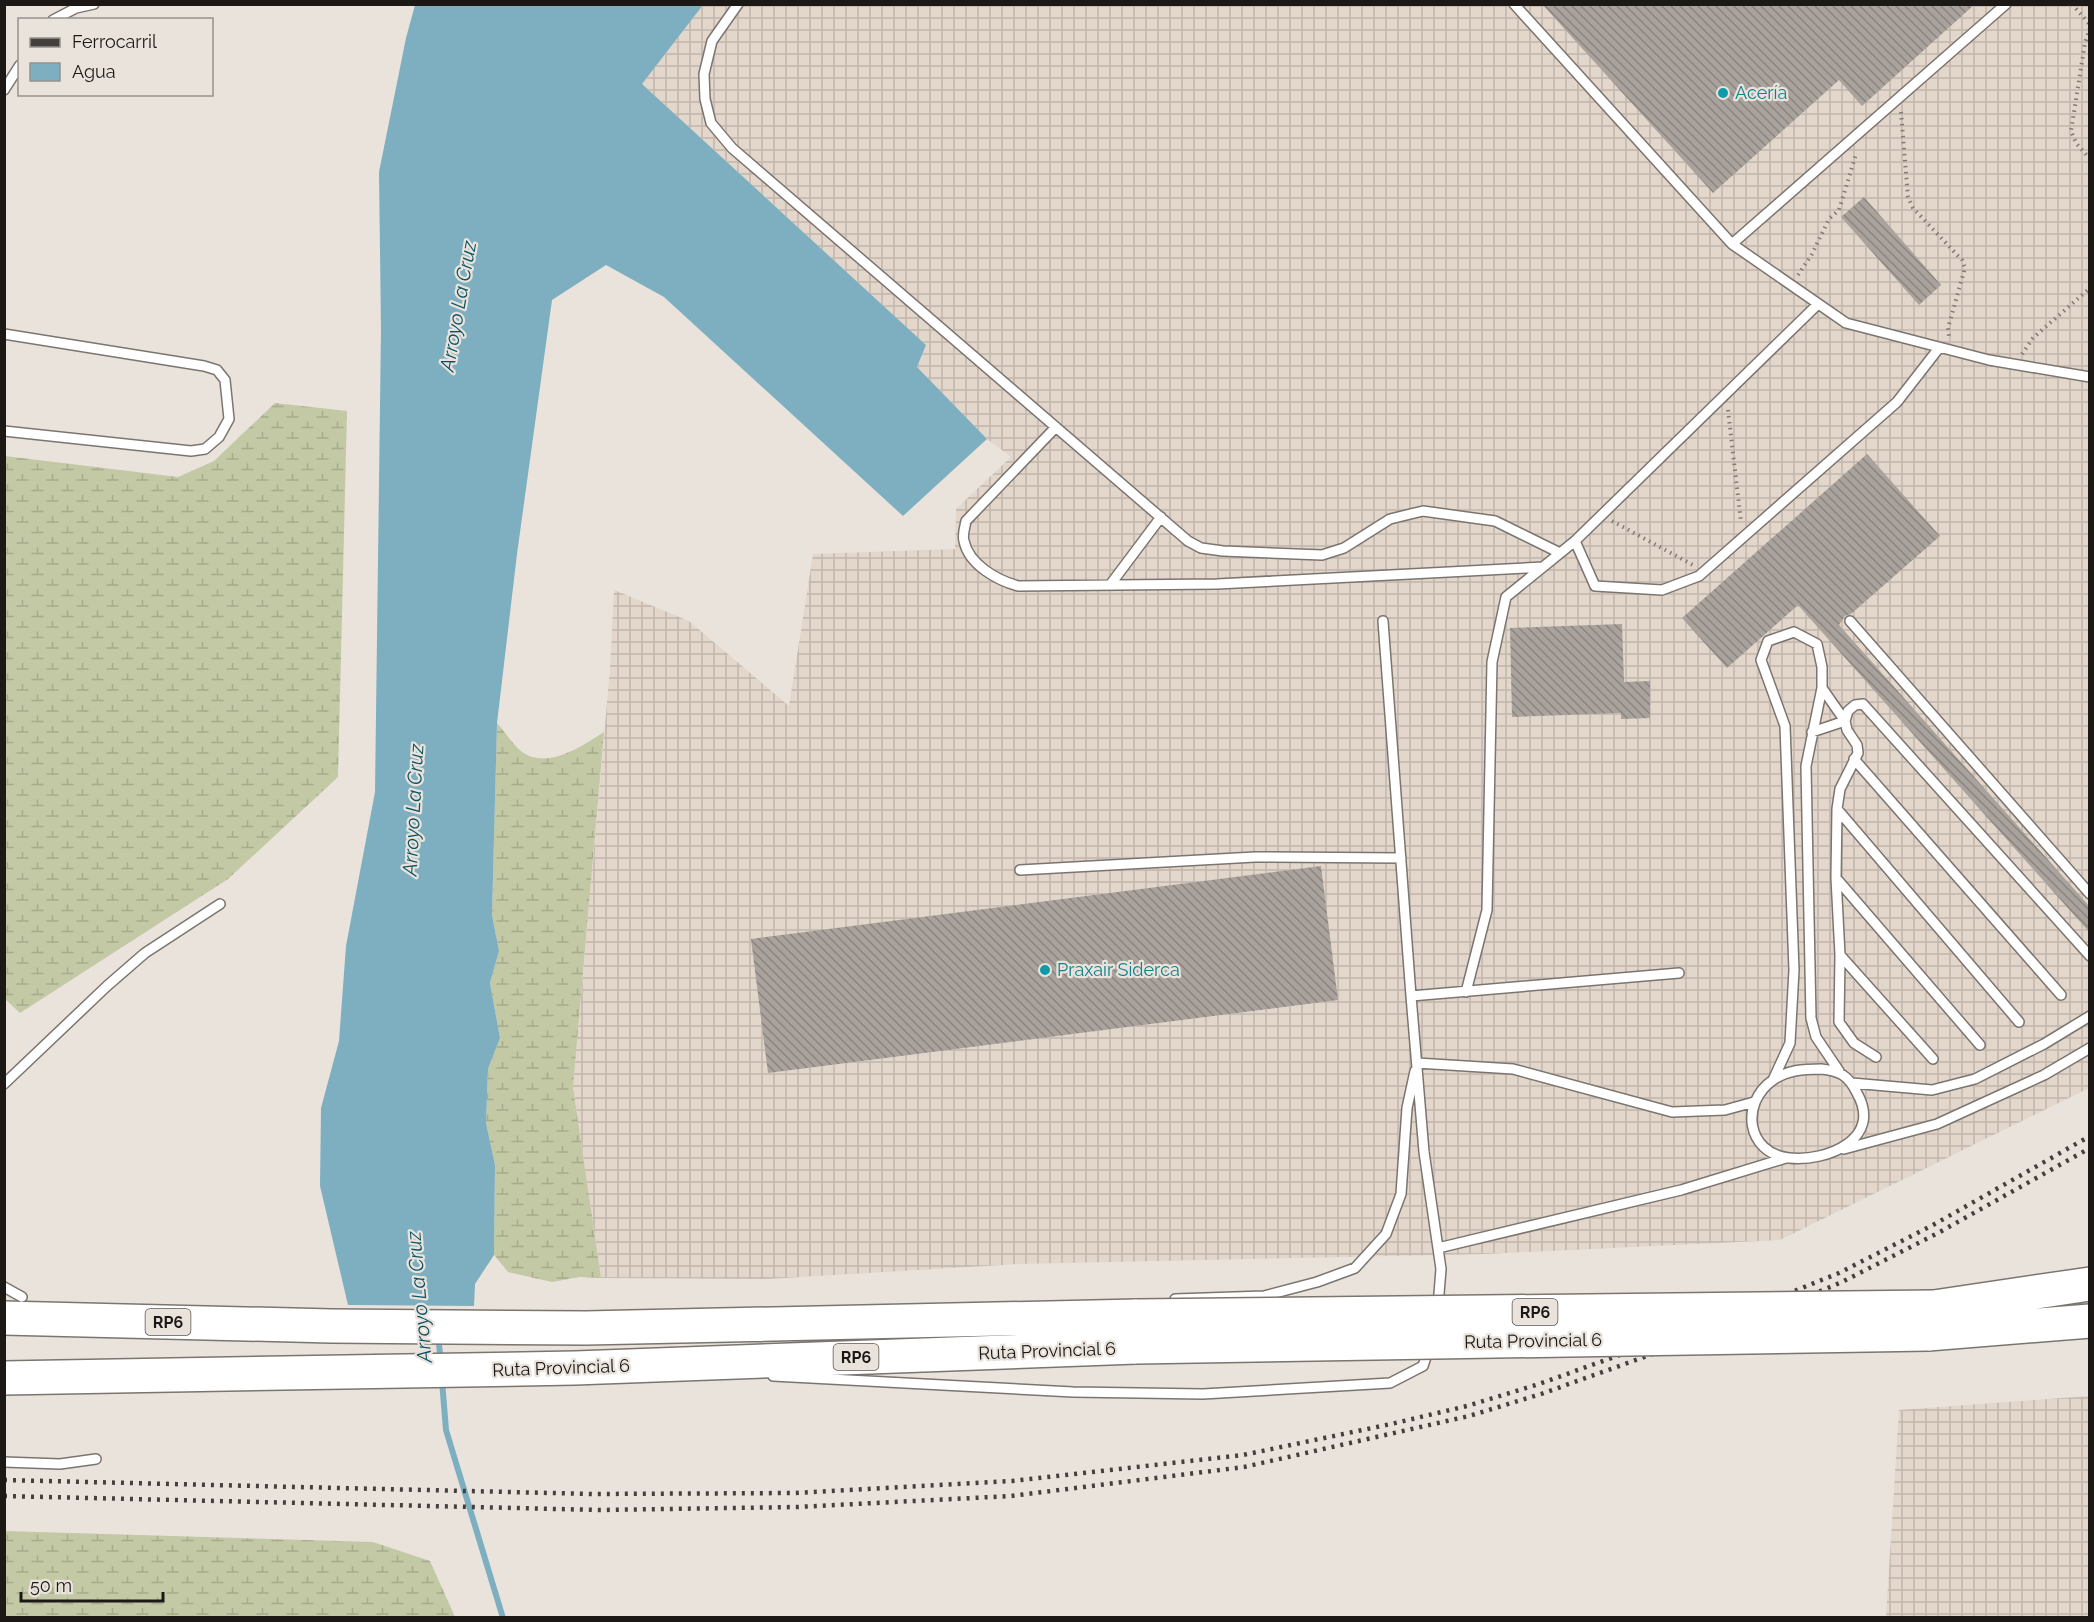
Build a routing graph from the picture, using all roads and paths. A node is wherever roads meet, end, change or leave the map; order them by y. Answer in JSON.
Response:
{"nodes":[{"id":1,"x":94,"y":4,"type":"edge"},
{"id":2,"x":738,"y":4,"type":"edge"},
{"id":3,"x":1514,"y":4,"type":"edge"},
{"id":4,"x":2006,"y":4,"type":"edge"},
{"id":5,"x":2072,"y":4,"type":"edge"},
{"id":6,"x":57,"y":18,"type":"edge"},
{"id":7,"x":2090,"y":26,"type":"edge"},
{"id":8,"x":18,"y":68,"type":"edge"},
{"id":9,"x":4,"y":90,"type":"edge"},
{"id":10,"x":1900,"y":97,"type":"junction"},
{"id":11,"x":1856,"y":136,"type":"junction"},
{"id":12,"x":2090,"y":159,"type":"edge"},
{"id":13,"x":1732,"y":244,"type":"junction"},
{"id":14,"x":1791,"y":286,"type":"junction"},
{"id":15,"x":2090,"y":288,"type":"edge"},
{"id":16,"x":1818,"y":304,"type":"junction"},
{"id":17,"x":4,"y":334,"type":"edge"},
{"id":18,"x":1939,"y":348,"type":"junction"},
{"id":19,"x":1952,"y":351,"type":"junction"},
{"id":20,"x":2014,"y":365,"type":"junction"},
{"id":21,"x":2090,"y":377,"type":"edge"},
{"id":22,"x":1726,"y":393,"type":"junction"},
{"id":23,"x":1056,"y":427,"type":"junction"},
{"id":24,"x":4,"y":431,"type":"edge"},
{"id":25,"x":1601,"y":515,"type":"junction"},
{"id":26,"x":1161,"y":517,"type":"junction"},
{"id":27,"x":1743,"y":538,"type":"junction"},
{"id":28,"x":1575,"y":541,"type":"junction"},
{"id":29,"x":1560,"y":553,"type":"junction"},
{"id":30,"x":1543,"y":567,"type":"junction"},
{"id":31,"x":1705,"y":571,"type":"junction"},
{"id":32,"x":1110,"y":585,"type":"junction"},
{"id":33,"x":1383,"y":621,"type":"dead end"},
{"id":34,"x":1850,"y":621,"type":"dead end"},
{"id":35,"x":1822,"y":688,"type":"junction"},
{"id":36,"x":1845,"y":721,"type":"junction"},
{"id":37,"x":1812,"y":732,"type":"junction"},
{"id":38,"x":1854,"y":759,"type":"junction"},
{"id":39,"x":1837,"y":809,"type":"junction"},
{"id":40,"x":1401,"y":858,"type":"junction"},
{"id":41,"x":1020,"y":870,"type":"dead end"},
{"id":42,"x":1836,"y":878,"type":"junction"},
{"id":43,"x":2090,"y":894,"type":"edge"},
{"id":44,"x":220,"y":904,"type":"dead end"},
{"id":45,"x":1840,"y":955,"type":"junction"},
{"id":46,"x":2090,"y":956,"type":"edge"},
{"id":47,"x":1679,"y":973,"type":"dead end"},
{"id":48,"x":1466,"y":992,"type":"junction"},
{"id":49,"x":2061,"y":995,"type":"dead end"},
{"id":50,"x":1411,"y":996,"type":"junction"},
{"id":51,"x":2090,"y":1016,"type":"edge"},
{"id":52,"x":2019,"y":1022,"type":"dead end"},
{"id":53,"x":1980,"y":1045,"type":"dead end"},
{"id":54,"x":2090,"y":1048,"type":"edge"},
{"id":55,"x":1876,"y":1057,"type":"dead end"},
{"id":56,"x":1933,"y":1059,"type":"dead end"},
{"id":57,"x":1417,"y":1063,"type":"junction"},
{"id":58,"x":1839,"y":1071,"type":"junction"},
{"id":59,"x":1773,"y":1080,"type":"junction"},
{"id":60,"x":1852,"y":1083,"type":"junction"},
{"id":61,"x":4,"y":1084,"type":"edge"},
{"id":62,"x":1754,"y":1102,"type":"junction"},
{"id":63,"x":1836,"y":1151,"type":"junction"},
{"id":64,"x":1786,"y":1158,"type":"junction"},
{"id":65,"x":1438,"y":1248,"type":"junction"},
{"id":66,"x":2090,"y":1284,"type":"edge"},
{"id":67,"x":2090,"y":1293,"type":"edge"},
{"id":68,"x":9,"y":1299,"type":"edge"},
{"id":69,"x":1170,"y":1300,"type":"dead end"},
{"id":70,"x":997,"y":1309,"type":"dead end"},
{"id":71,"x":1437,"y":1321,"type":"dead end"},
{"id":72,"x":1931,"y":1321,"type":"junction"},
{"id":73,"x":2090,"y":1321,"type":"edge"},
{"id":74,"x":839,"y":1322,"type":"junction"},
{"id":75,"x":1137,"y":1332,"type":"junction"},
{"id":76,"x":1436,"y":1332,"type":"dead end"},
{"id":77,"x":2090,"y":1335,"type":"edge"},
{"id":78,"x":586,"y":1367,"type":"junction"},
{"id":79,"x":716,"y":1373,"type":"dead end"},
{"id":80,"x":764,"y":1376,"type":"dead end"},
{"id":81,"x":4,"y":1378,"type":"edge"},
{"id":82,"x":96,"y":1459,"type":"dead end"},
{"id":83,"x":4,"y":1462,"type":"edge"}],
"edges":[{"from":1,"to":6,"type":"lane"},
{"from":2,"to":23,"type":"lane"},
{"from":3,"to":13,"type":"lane"},
{"from":4,"to":10,"type":"lane"},
{"from":5,"to":7,"type":"path"},
{"from":7,"to":12,"type":"path"},
{"from":8,"to":9,"type":"lane"},
{"from":10,"to":11,"type":"lane"},
{"from":10,"to":19,"type":"path"},
{"from":11,"to":13,"type":"lane"},
{"from":11,"to":14,"type":"path"},
{"from":13,"to":14,"type":"lane"},
{"from":14,"to":16,"type":"lane"},
{"from":15,"to":20,"type":"path"},
{"from":16,"to":18,"type":"lane"},
{"from":16,"to":22,"type":"lane"},
{"from":17,"to":24,"type":"lane"},
{"from":18,"to":19,"type":"lane"},
{"from":18,"to":27,"type":"lane"},
{"from":19,"to":20,"type":"lane"},
{"from":20,"to":21,"type":"lane"},
{"from":22,"to":25,"type":"lane"},
{"from":22,"to":27,"type":"path"},
{"from":23,"to":26,"type":"lane"},
{"from":23,"to":32,"type":"lane"},
{"from":25,"to":28,"type":"lane"},
{"from":25,"to":31,"type":"path"},
{"from":26,"to":29,"type":"lane"},
{"from":26,"to":32,"type":"lane"},
{"from":27,"to":31,"type":"lane"},
{"from":28,"to":29,"type":"lane"},
{"from":28,"to":31,"type":"lane"},
{"from":29,"to":30,"type":"lane"},
{"from":30,"to":32,"type":"lane"},
{"from":30,"to":48,"type":"lane"},
{"from":33,"to":40,"type":"lane"},
{"from":34,"to":43,"type":"lane"},
{"from":35,"to":36,"type":"lane"},
{"from":35,"to":37,"type":"lane"},
{"from":35,"to":59,"type":"lane"},
{"from":36,"to":37,"type":"lane"},
{"from":36,"to":38,"type":"lane"},
{"from":36,"to":46,"type":"lane"},
{"from":37,"to":58,"type":"lane"},
{"from":38,"to":39,"type":"lane"},
{"from":38,"to":49,"type":"lane"},
{"from":39,"to":42,"type":"lane"},
{"from":39,"to":52,"type":"lane"},
{"from":40,"to":41,"type":"lane"},
{"from":40,"to":50,"type":"lane"},
{"from":42,"to":45,"type":"lane"},
{"from":42,"to":53,"type":"lane"},
{"from":44,"to":61,"type":"lane"},
{"from":45,"to":55,"type":"lane"},
{"from":45,"to":56,"type":"lane"},
{"from":47,"to":48,"type":"lane"},
{"from":48,"to":50,"type":"lane"},
{"from":50,"to":57,"type":"lane"},
{"from":51,"to":60,"type":"lane"},
{"from":54,"to":63,"type":"lane"},
{"from":57,"to":62,"type":"lane"},
{"from":57,"to":65,"type":"lane"},
{"from":57,"to":69,"type":"lane"},
{"from":58,"to":59,"type":"lane"},
{"from":58,"to":60,"type":"lane"},
{"from":59,"to":62,"type":"lane"},
{"from":60,"to":63,"type":"lane"},
{"from":62,"to":64,"type":"lane"},
{"from":63,"to":64,"type":"lane"},
{"from":64,"to":65,"type":"lane"},
{"from":65,"to":71,"type":"lane"},
{"from":66,"to":72,"type":"highway"},
{"from":67,"to":72,"type":"highway","name":"Ruta Provincial 6","number":"RP6"},
{"from":68,"to":74,"type":"highway","name":"Ruta Provincial 6","number":"RP6"},
{"from":70,"to":74,"type":"lane"},
{"from":72,"to":73,"type":"highway","name":"Ruta Provincial 6","number":"RP6"},
{"from":72,"to":75,"type":"highway","name":"Ruta Provincial 6","number":"RP6","bridge":true},
{"from":72,"to":77,"type":"highway"},
{"from":74,"to":75,"type":"highway","name":"Ruta Provincial 6","number":"RP6"},
{"from":75,"to":78,"type":"highway","name":"Ruta Provincial 6","number":"RP6"},
{"from":76,"to":80,"type":"lane"},
{"from":78,"to":79,"type":"lane"},
{"from":78,"to":81,"type":"highway","name":"Ruta Provincial 6","number":"RP6"},
{"from":82,"to":83,"type":"lane"}]}
